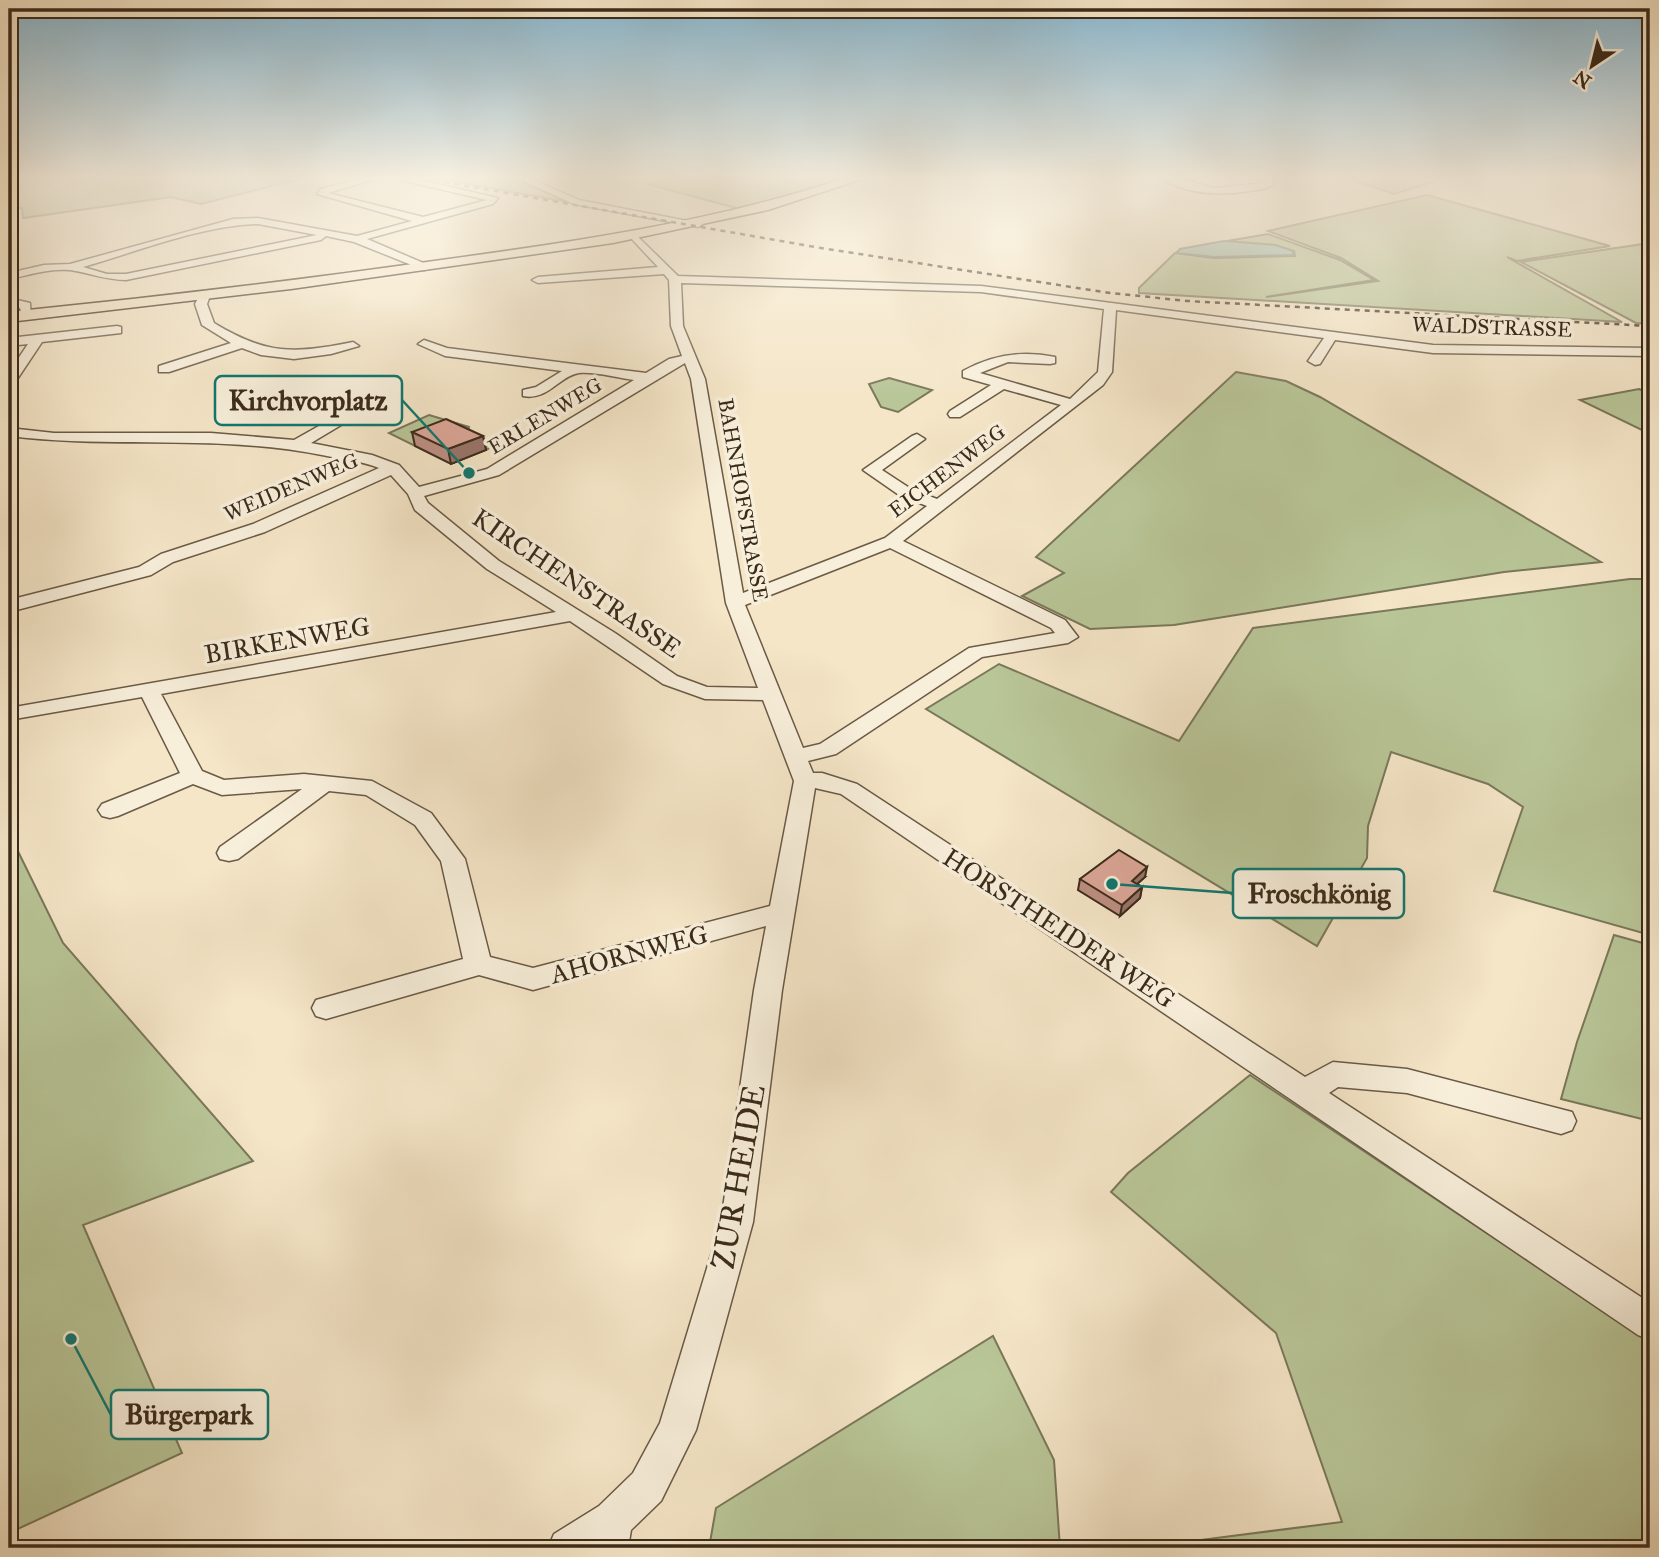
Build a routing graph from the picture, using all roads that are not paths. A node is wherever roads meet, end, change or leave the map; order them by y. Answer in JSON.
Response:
{"nodes":[{"id":1,"x":133,"y":250,"type":"edge"},
{"id":2,"x":259,"y":250,"type":"edge"},
{"id":3,"x":383,"y":250,"type":"edge"},
{"id":4,"x":541,"y":250,"type":"edge"},
{"id":5,"x":647,"y":250,"type":"edge"},
{"id":6,"x":71,"y":267,"type":"junction"},
{"id":7,"x":424,"y":267,"type":"junction"},
{"id":8,"x":671,"y":274,"type":"junction"},
{"id":9,"x":9,"y":276,"type":"edge"},
{"id":10,"x":538,"y":280,"type":"dead end"},
{"id":11,"x":204,"y":296,"type":"junction"},
{"id":12,"x":9,"y":302,"type":"edge"},
{"id":13,"x":1110,"y":305,"type":"junction"},
{"id":14,"x":27,"y":315,"type":"junction"},
{"id":15,"x":9,"y":317,"type":"edge"},
{"id":16,"x":117,"y":330,"type":"dead end"},
{"id":17,"x":1332,"y":335,"type":"junction"},
{"id":18,"x":38,"y":339,"type":"junction"},
{"id":19,"x":9,"y":342,"type":"edge"},
{"id":20,"x":424,"y":344,"type":"dead end"},
{"id":21,"x":239,"y":345,"type":"junction"},
{"id":22,"x":353,"y":346,"type":"dead end"},
{"id":23,"x":1650,"y":352,"type":"edge"},
{"id":24,"x":689,"y":358,"type":"junction"},
{"id":25,"x":1050,"y":360,"type":"dead end"},
{"id":26,"x":1315,"y":361,"type":"dead end"},
{"id":27,"x":578,"y":367,"type":"junction"},
{"id":28,"x":164,"y":369,"type":"dead end"},
{"id":29,"x":649,"y":378,"type":"junction"},
{"id":30,"x":9,"y":381,"type":"edge"},
{"id":31,"x":1000,"y":385,"type":"junction"},
{"id":32,"x":388,"y":391,"type":"dead end"},
{"id":33,"x":528,"y":393,"type":"dead end"},
{"id":34,"x":1072,"y":404,"type":"junction"},
{"id":35,"x":955,"y":414,"type":"dead end"},
{"id":36,"x":9,"y":432,"type":"edge"},
{"id":37,"x":917,"y":439,"type":"dead end"},
{"id":38,"x":297,"y":445,"type":"junction"},
{"id":39,"x":393,"y":468,"type":"junction"},
{"id":40,"x":415,"y":493,"type":"junction"},
{"id":41,"x":941,"y":506,"type":"junction"},
{"id":42,"x":891,"y":542,"type":"junction"},
{"id":43,"x":735,"y":603,"type":"junction"},
{"id":44,"x":9,"y":606,"type":"edge"},
{"id":45,"x":573,"y":615,"type":"junction"},
{"id":46,"x":149,"y":691,"type":"junction"},
{"id":47,"x":771,"y":694,"type":"junction"},
{"id":48,"x":9,"y":714,"type":"edge"},
{"id":49,"x":801,"y":769,"type":"junction"},
{"id":50,"x":193,"y":776,"type":"junction"},
{"id":51,"x":326,"y":782,"type":"junction"},
{"id":52,"x":110,"y":810,"type":"dead end"},
{"id":53,"x":229,"y":853,"type":"dead end"},
{"id":54,"x":781,"y":913,"type":"junction"},
{"id":55,"x":478,"y":964,"type":"junction"},
{"id":56,"x":326,"y":1008,"type":"dead end"},
{"id":57,"x":1307,"y":1092,"type":"junction"},
{"id":58,"x":1561,"y":1121,"type":"dead end"},
{"id":59,"x":1650,"y":1323,"type":"edge"},
{"id":60,"x":611,"y":1534,"type":"edge"},
{"id":61,"x":568,"y":1548,"type":"edge"}],
"edges":[{"from":1,"to":6,"type":"street"},
{"from":2,"to":6,"type":"street"},
{"from":3,"to":7,"type":"street"},
{"from":4,"to":7,"type":"main road"},
{"from":5,"to":8,"type":"street"},
{"from":6,"to":9,"type":"street"},
{"from":7,"to":11,"type":"main road"},
{"from":8,"to":10,"type":"street","name":"WALDSTRASSE"},
{"from":8,"to":13,"type":"street","name":"WALDSTRASSE"},
{"from":8,"to":24,"type":"street","name":"BAHNHOFSTRASSE"},
{"from":11,"to":14,"type":"main road"},
{"from":11,"to":21,"type":"street"},
{"from":12,"to":14,"type":"street"},
{"from":13,"to":17,"type":"street","name":"WALDSTRASSE"},
{"from":13,"to":34,"type":"street","name":"EICHENWEG"},
{"from":14,"to":15,"type":"main road"},
{"from":16,"to":18,"type":"street"},
{"from":17,"to":23,"type":"street","name":"WALDSTRASSE"},
{"from":17,"to":26,"type":"street"},
{"from":18,"to":19,"type":"street"},
{"from":18,"to":30,"type":"street"},
{"from":20,"to":27,"type":"street"},
{"from":21,"to":22,"type":"street"},
{"from":21,"to":28,"type":"street"},
{"from":24,"to":29,"type":"street","name":"ERLENWEG"},
{"from":24,"to":43,"type":"street","name":"BAHNHOFSTRASSE"},
{"from":25,"to":31,"type":"street"},
{"from":27,"to":29,"type":"street"},
{"from":27,"to":33,"type":"street"},
{"from":29,"to":40,"type":"street","name":"ERLENWEG"},
{"from":31,"to":34,"type":"street"},
{"from":31,"to":35,"type":"street"},
{"from":32,"to":38,"type":"street"},
{"from":34,"to":41,"type":"street","name":"EICHENWEG"},
{"from":36,"to":38,"type":"street"},
{"from":37,"to":41,"type":"street"},
{"from":38,"to":39,"type":"street"},
{"from":39,"to":40,"type":"street","name":"KIRCHENSTRASSE"},
{"from":39,"to":44,"type":"street","name":"WEIDENWEG"},
{"from":40,"to":45,"type":"street","name":"KIRCHENSTRASSE"},
{"from":41,"to":42,"type":"street","name":"EICHENWEG"},
{"from":42,"to":43,"type":"street","name":"EICHENWEG"},
{"from":42,"to":49,"type":"street"},
{"from":43,"to":47,"type":"street","name":"BAHNHOFSTRASSE"},
{"from":45,"to":46,"type":"street","name":"BIRKENWEG"},
{"from":45,"to":47,"type":"street","name":"KIRCHENSTRASSE"},
{"from":46,"to":48,"type":"street","name":"BIRKENWEG"},
{"from":46,"to":50,"type":"street"},
{"from":47,"to":49,"type":"street","name":"BAHNHOFSTRASSE"},
{"from":49,"to":54,"type":"street","name":"ZUR HEIDE"},
{"from":49,"to":57,"type":"street","name":"HORSTHEIDER WEG"},
{"from":50,"to":51,"type":"street"},
{"from":50,"to":52,"type":"street"},
{"from":51,"to":53,"type":"street"},
{"from":51,"to":55,"type":"street"},
{"from":54,"to":55,"type":"street","name":"AHORNWEG"},
{"from":54,"to":60,"type":"street","name":"ZUR HEIDE"},
{"from":55,"to":56,"type":"street"},
{"from":57,"to":58,"type":"street"},
{"from":57,"to":59,"type":"street","name":"HORSTHEIDER WEG"},
{"from":60,"to":61,"type":"street","name":"ZUR HEIDE"}]}
